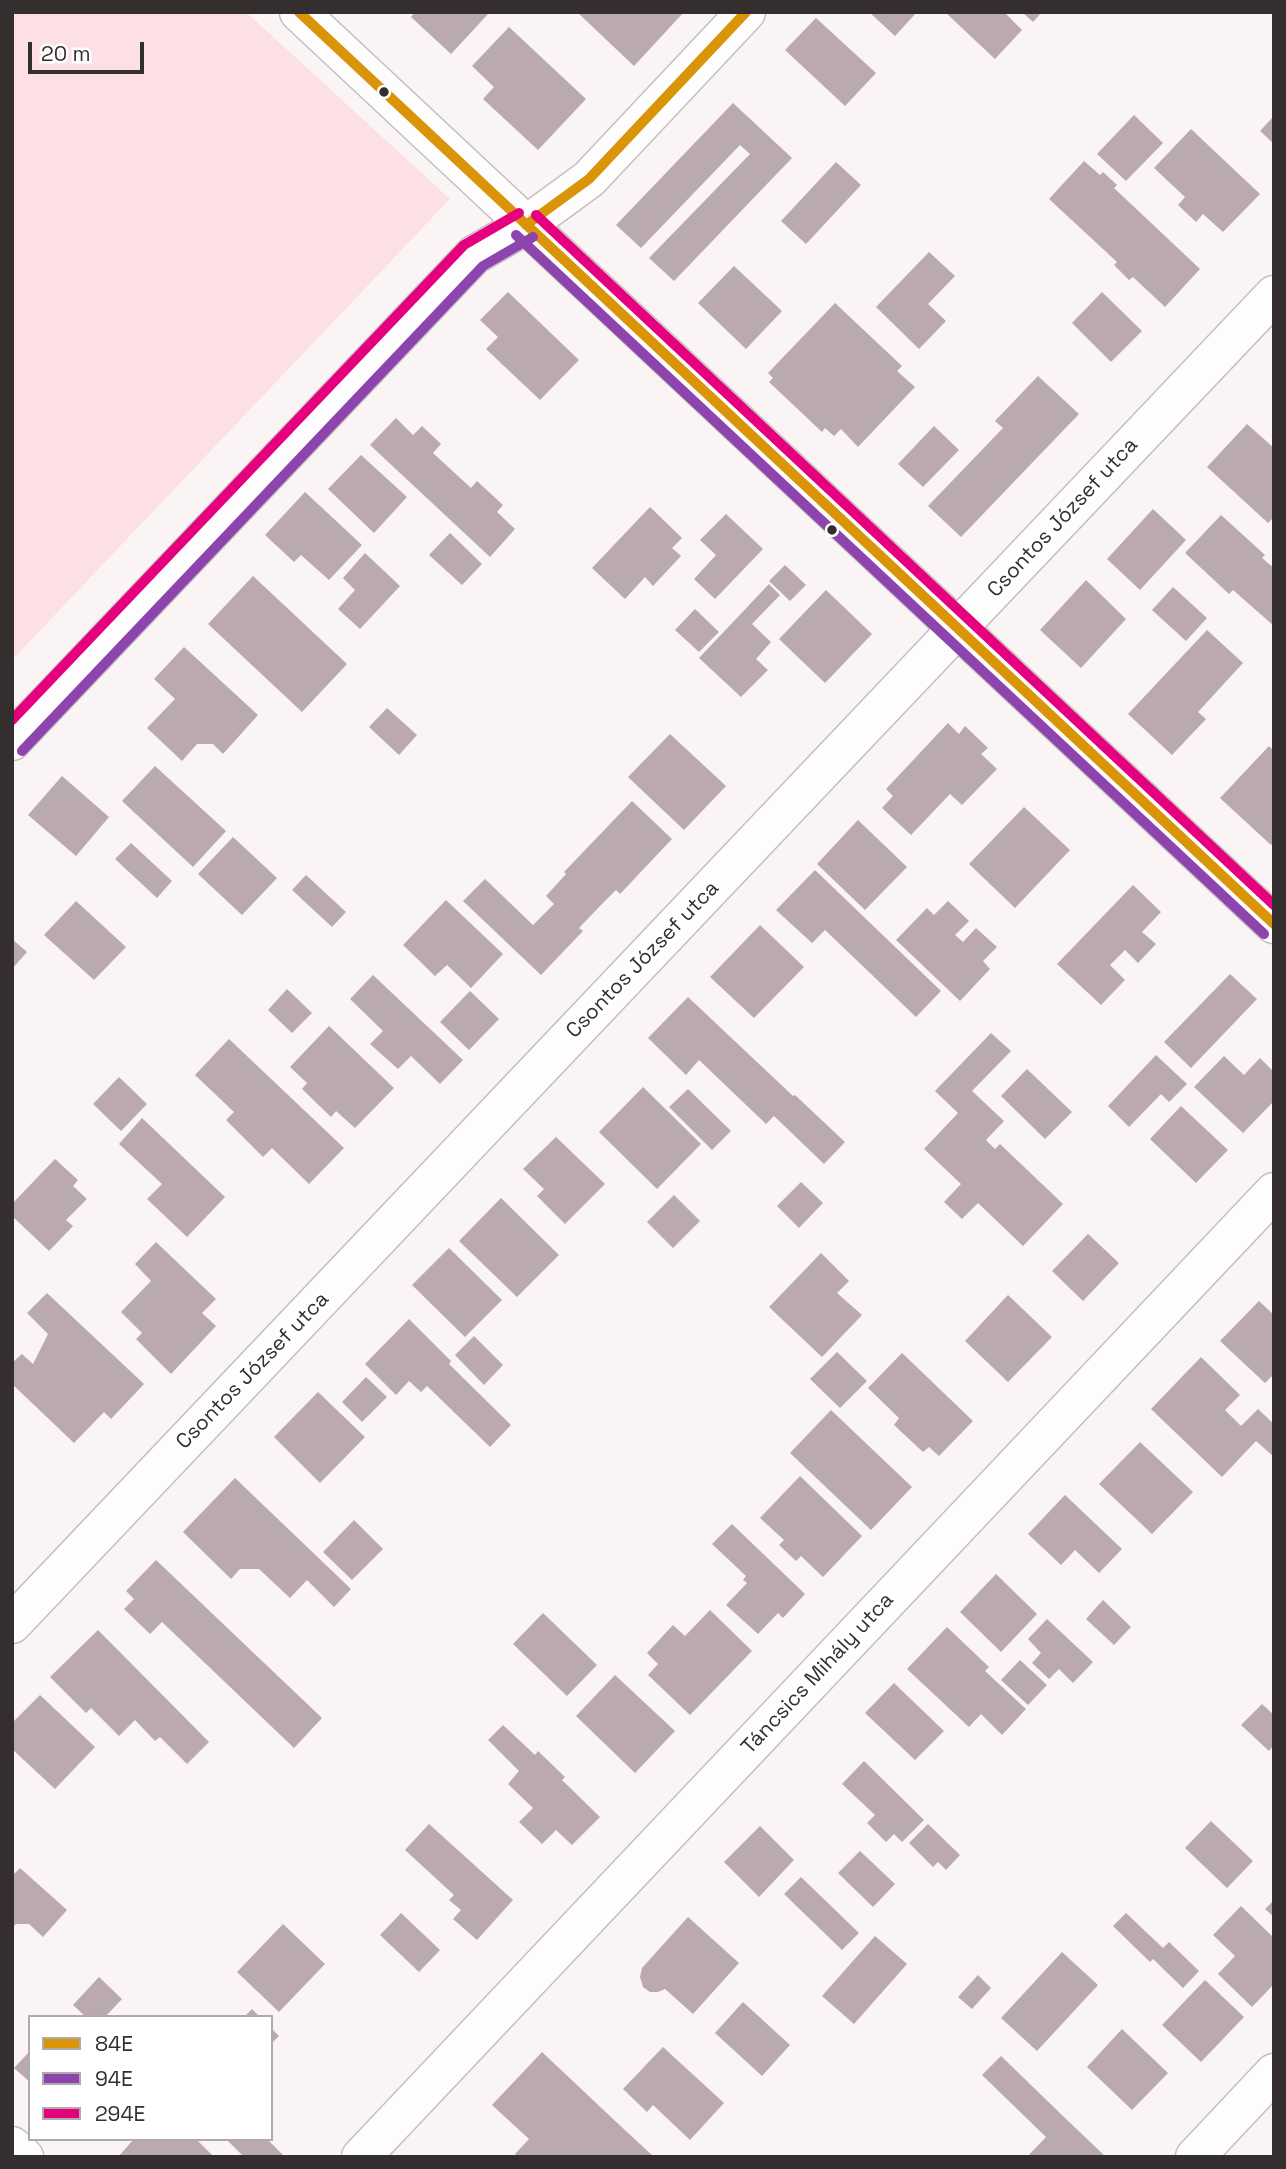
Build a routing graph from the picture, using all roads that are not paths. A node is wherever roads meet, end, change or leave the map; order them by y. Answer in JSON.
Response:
{"nodes":[{"id":1,"x":299,"y":12,"type":"edge"},
{"id":2,"x":747,"y":12,"type":"edge"},
{"id":3,"x":526,"y":225,"type":"junction"},
{"id":4,"x":1274,"y":295,"type":"edge"},
{"id":5,"x":959,"y":628,"type":"junction"},
{"id":6,"x":12,"y":741,"type":"edge"},
{"id":7,"x":1274,"y":924,"type":"edge"},
{"id":8,"x":1274,"y":1192,"type":"edge"},
{"id":9,"x":12,"y":1624,"type":"edge"},
{"id":10,"x":1274,"y":2073,"type":"edge"},
{"id":11,"x":12,"y":2146,"type":"edge"},
{"id":12,"x":24,"y":2157,"type":"edge"},
{"id":13,"x":361,"y":2157,"type":"edge"},
{"id":14,"x":1195,"y":2157,"type":"edge"}],
"edges":[{"from":1,"to":3,"type":"street"},
{"from":2,"to":3,"type":"street"},
{"from":3,"to":5,"type":"street"},
{"from":3,"to":6,"type":"street"},
{"from":4,"to":5,"type":"street","name":"Csontos József utca"},
{"from":5,"to":7,"type":"street"},
{"from":5,"to":9,"type":"street","name":"Csontos József utca"},
{"from":8,"to":13,"type":"street","name":"Táncsics Mihály utca"},
{"from":10,"to":14,"type":"street"},
{"from":11,"to":12,"type":"street"}]}
